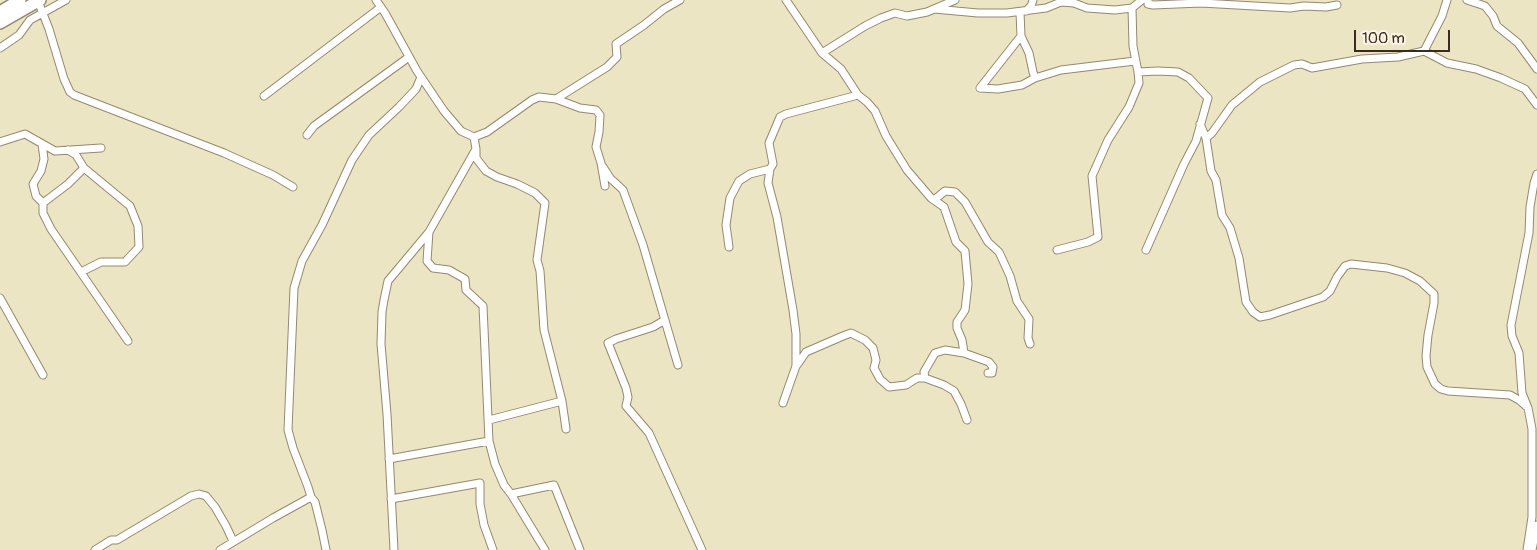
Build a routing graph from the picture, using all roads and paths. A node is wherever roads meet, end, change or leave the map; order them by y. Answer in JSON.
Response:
{"nodes":[{"id":1,"x":20,"y":0,"type":"edge"},
{"id":2,"x":39,"y":0,"type":"edge"},
{"id":3,"x":66,"y":0,"type":"edge"},
{"id":4,"x":376,"y":0,"type":"edge"},
{"id":5,"x":680,"y":0,"type":"edge"},
{"id":6,"x":786,"y":0,"type":"edge"},
{"id":7,"x":955,"y":0,"type":"edge"},
{"id":8,"x":1033,"y":0,"type":"edge"},
{"id":9,"x":1142,"y":0,"type":"edge"},
{"id":10,"x":1148,"y":0,"type":"edge"},
{"id":11,"x":1447,"y":0,"type":"edge"},
{"id":12,"x":1467,"y":0,"type":"edge"},
{"id":13,"x":1337,"y":5,"type":"dead end"},
{"id":14,"x":381,"y":7,"type":"junction"},
{"id":15,"x":1132,"y":8,"type":"junction"},
{"id":16,"x":934,"y":9,"type":"junction"},
{"id":17,"x":0,"y":12,"type":"edge"},
{"id":18,"x":43,"y":12,"type":"junction"},
{"id":19,"x":1023,"y":12,"type":"junction"},
{"id":20,"x":0,"y":23,"type":"edge"},
{"id":21,"x":1021,"y":36,"type":"junction"},
{"id":22,"x":0,"y":48,"type":"edge"},
{"id":23,"x":1424,"y":51,"type":"junction"},
{"id":24,"x":822,"y":54,"type":"junction"},
{"id":25,"x":409,"y":57,"type":"junction"},
{"id":26,"x":1135,"y":61,"type":"junction"},
{"id":27,"x":1537,"y":69,"type":"edge"},
{"id":28,"x":1138,"y":72,"type":"junction"},
{"id":29,"x":422,"y":77,"type":"junction"},
{"id":30,"x":1036,"y":78,"type":"junction"},
{"id":31,"x":858,"y":94,"type":"junction"},
{"id":32,"x":264,"y":96,"type":"dead end"},
{"id":33,"x":556,"y":99,"type":"junction"},
{"id":34,"x":1537,"y":105,"type":"edge"},
{"id":35,"x":1200,"y":124,"type":"junction"},
{"id":36,"x":307,"y":135,"type":"dead end"},
{"id":37,"x":474,"y":137,"type":"junction"},
{"id":38,"x":1206,"y":138,"type":"junction"},
{"id":39,"x":0,"y":142,"type":"edge"},
{"id":40,"x":42,"y":144,"type":"junction"},
{"id":41,"x":101,"y":148,"type":"dead end"},
{"id":42,"x":476,"y":149,"type":"junction"},
{"id":43,"x":68,"y":150,"type":"junction"},
{"id":44,"x":601,"y":163,"type":"junction"},
{"id":45,"x":84,"y":168,"type":"junction"},
{"id":46,"x":770,"y":169,"type":"junction"},
{"id":47,"x":1537,"y":174,"type":"edge"},
{"id":48,"x":605,"y":186,"type":"dead end"},
{"id":49,"x":293,"y":187,"type":"dead end"},
{"id":50,"x":934,"y":200,"type":"junction"},
{"id":51,"x":43,"y":203,"type":"junction"},
{"id":52,"x":429,"y":232,"type":"junction"},
{"id":53,"x":728,"y":246,"type":"dead end"},
{"id":54,"x":1057,"y":250,"type":"dead end"},
{"id":55,"x":1146,"y":250,"type":"dead end"},
{"id":56,"x":81,"y":272,"type":"junction"},
{"id":57,"x":0,"y":298,"type":"edge"},
{"id":58,"x":665,"y":320,"type":"junction"},
{"id":59,"x":128,"y":341,"type":"dead end"},
{"id":60,"x":1030,"y":344,"type":"dead end"},
{"id":61,"x":964,"y":353,"type":"junction"},
{"id":62,"x":678,"y":366,"type":"dead end"},
{"id":63,"x":796,"y":366,"type":"junction"},
{"id":64,"x":988,"y":373,"type":"dead end"},
{"id":65,"x":43,"y":375,"type":"dead end"},
{"id":66,"x":925,"y":378,"type":"junction"},
{"id":67,"x":562,"y":401,"type":"junction"},
{"id":68,"x":783,"y":402,"type":"dead end"},
{"id":69,"x":1528,"y":408,"type":"junction"},
{"id":70,"x":489,"y":420,"type":"junction"},
{"id":71,"x":967,"y":420,"type":"dead end"},
{"id":72,"x":566,"y":429,"type":"dead end"},
{"id":73,"x":489,"y":441,"type":"junction"},
{"id":74,"x":389,"y":458,"type":"junction"},
{"id":75,"x":511,"y":494,"type":"junction"},
{"id":76,"x":311,"y":497,"type":"junction"},
{"id":77,"x":391,"y":499,"type":"junction"},
{"id":78,"x":1537,"y":525,"type":"edge"},
{"id":79,"x":233,"y":542,"type":"junction"},
{"id":80,"x":95,"y":550,"type":"edge"},
{"id":81,"x":220,"y":550,"type":"edge"},
{"id":82,"x":326,"y":550,"type":"edge"},
{"id":83,"x":394,"y":550,"type":"edge"},
{"id":84,"x":493,"y":550,"type":"edge"},
{"id":85,"x":545,"y":550,"type":"edge"},
{"id":86,"x":580,"y":550,"type":"edge"},
{"id":87,"x":702,"y":550,"type":"edge"},
{"id":88,"x":1527,"y":550,"type":"edge"},
{"id":89,"x":1532,"y":550,"type":"edge"}],
"edges":[{"from":1,"to":17,"type":"highway"},
{"from":2,"to":18,"type":"street"},
{"from":2,"to":20,"type":"highway"},
{"from":3,"to":18,"type":"street"},
{"from":4,"to":14,"type":"street"},
{"from":5,"to":33,"type":"street"},
{"from":6,"to":24,"type":"street"},
{"from":7,"to":16,"type":"street"},
{"from":8,"to":19,"type":"street"},
{"from":9,"to":15,"type":"street"},
{"from":10,"to":13,"type":"street"},
{"from":11,"to":23,"type":"street"},
{"from":12,"to":27,"type":"street"},
{"from":14,"to":25,"type":"street"},
{"from":14,"to":32,"type":"street"},
{"from":15,"to":19,"type":"street"},
{"from":15,"to":26,"type":"street"},
{"from":16,"to":19,"type":"street"},
{"from":16,"to":24,"type":"street"},
{"from":18,"to":22,"type":"street"},
{"from":18,"to":49,"type":"street"},
{"from":19,"to":21,"type":"street"},
{"from":21,"to":30,"type":"street"},
{"from":21,"to":30,"type":"street"},
{"from":23,"to":34,"type":"street"},
{"from":23,"to":38,"type":"street"},
{"from":24,"to":31,"type":"street"},
{"from":25,"to":29,"type":"street"},
{"from":25,"to":36,"type":"street"},
{"from":26,"to":28,"type":"street"},
{"from":26,"to":30,"type":"street"},
{"from":28,"to":35,"type":"street"},
{"from":28,"to":54,"type":"street"},
{"from":29,"to":37,"type":"street"},
{"from":29,"to":76,"type":"street"},
{"from":31,"to":46,"type":"street"},
{"from":31,"to":50,"type":"street"},
{"from":33,"to":37,"type":"street"},
{"from":33,"to":44,"type":"street"},
{"from":35,"to":38,"type":"street"},
{"from":35,"to":55,"type":"street"},
{"from":37,"to":42,"type":"street"},
{"from":38,"to":69,"type":"street"},
{"from":39,"to":40,"type":"street"},
{"from":40,"to":43,"type":"street"},
{"from":40,"to":51,"type":"street"},
{"from":41,"to":43,"type":"street"},
{"from":42,"to":52,"type":"street"},
{"from":42,"to":67,"type":"street"},
{"from":43,"to":45,"type":"street"},
{"from":44,"to":48,"type":"street"},
{"from":44,"to":58,"type":"street"},
{"from":45,"to":51,"type":"street"},
{"from":45,"to":56,"type":"street"},
{"from":46,"to":53,"type":"street"},
{"from":46,"to":63,"type":"street"},
{"from":47,"to":69,"type":"street"},
{"from":50,"to":60,"type":"street"},
{"from":50,"to":61,"type":"street"},
{"from":51,"to":56,"type":"street"},
{"from":52,"to":70,"type":"street"},
{"from":52,"to":74,"type":"street"},
{"from":56,"to":59,"type":"street"},
{"from":57,"to":65,"type":"street"},
{"from":58,"to":62,"type":"street"},
{"from":58,"to":87,"type":"street"},
{"from":61,"to":64,"type":"street"},
{"from":61,"to":66,"type":"street"},
{"from":63,"to":66,"type":"street"},
{"from":63,"to":68,"type":"street"},
{"from":66,"to":71,"type":"street"},
{"from":67,"to":70,"type":"street"},
{"from":67,"to":72,"type":"street"},
{"from":69,"to":88,"type":"street"},
{"from":70,"to":73,"type":"street"},
{"from":73,"to":74,"type":"street"},
{"from":73,"to":75,"type":"street"},
{"from":74,"to":77,"type":"street"},
{"from":75,"to":85,"type":"street"},
{"from":75,"to":86,"type":"street"},
{"from":76,"to":79,"type":"street"},
{"from":76,"to":82,"type":"street"},
{"from":77,"to":83,"type":"street"},
{"from":77,"to":84,"type":"street"},
{"from":78,"to":89,"type":"street"},
{"from":79,"to":80,"type":"street"},
{"from":79,"to":81,"type":"street"}]}
